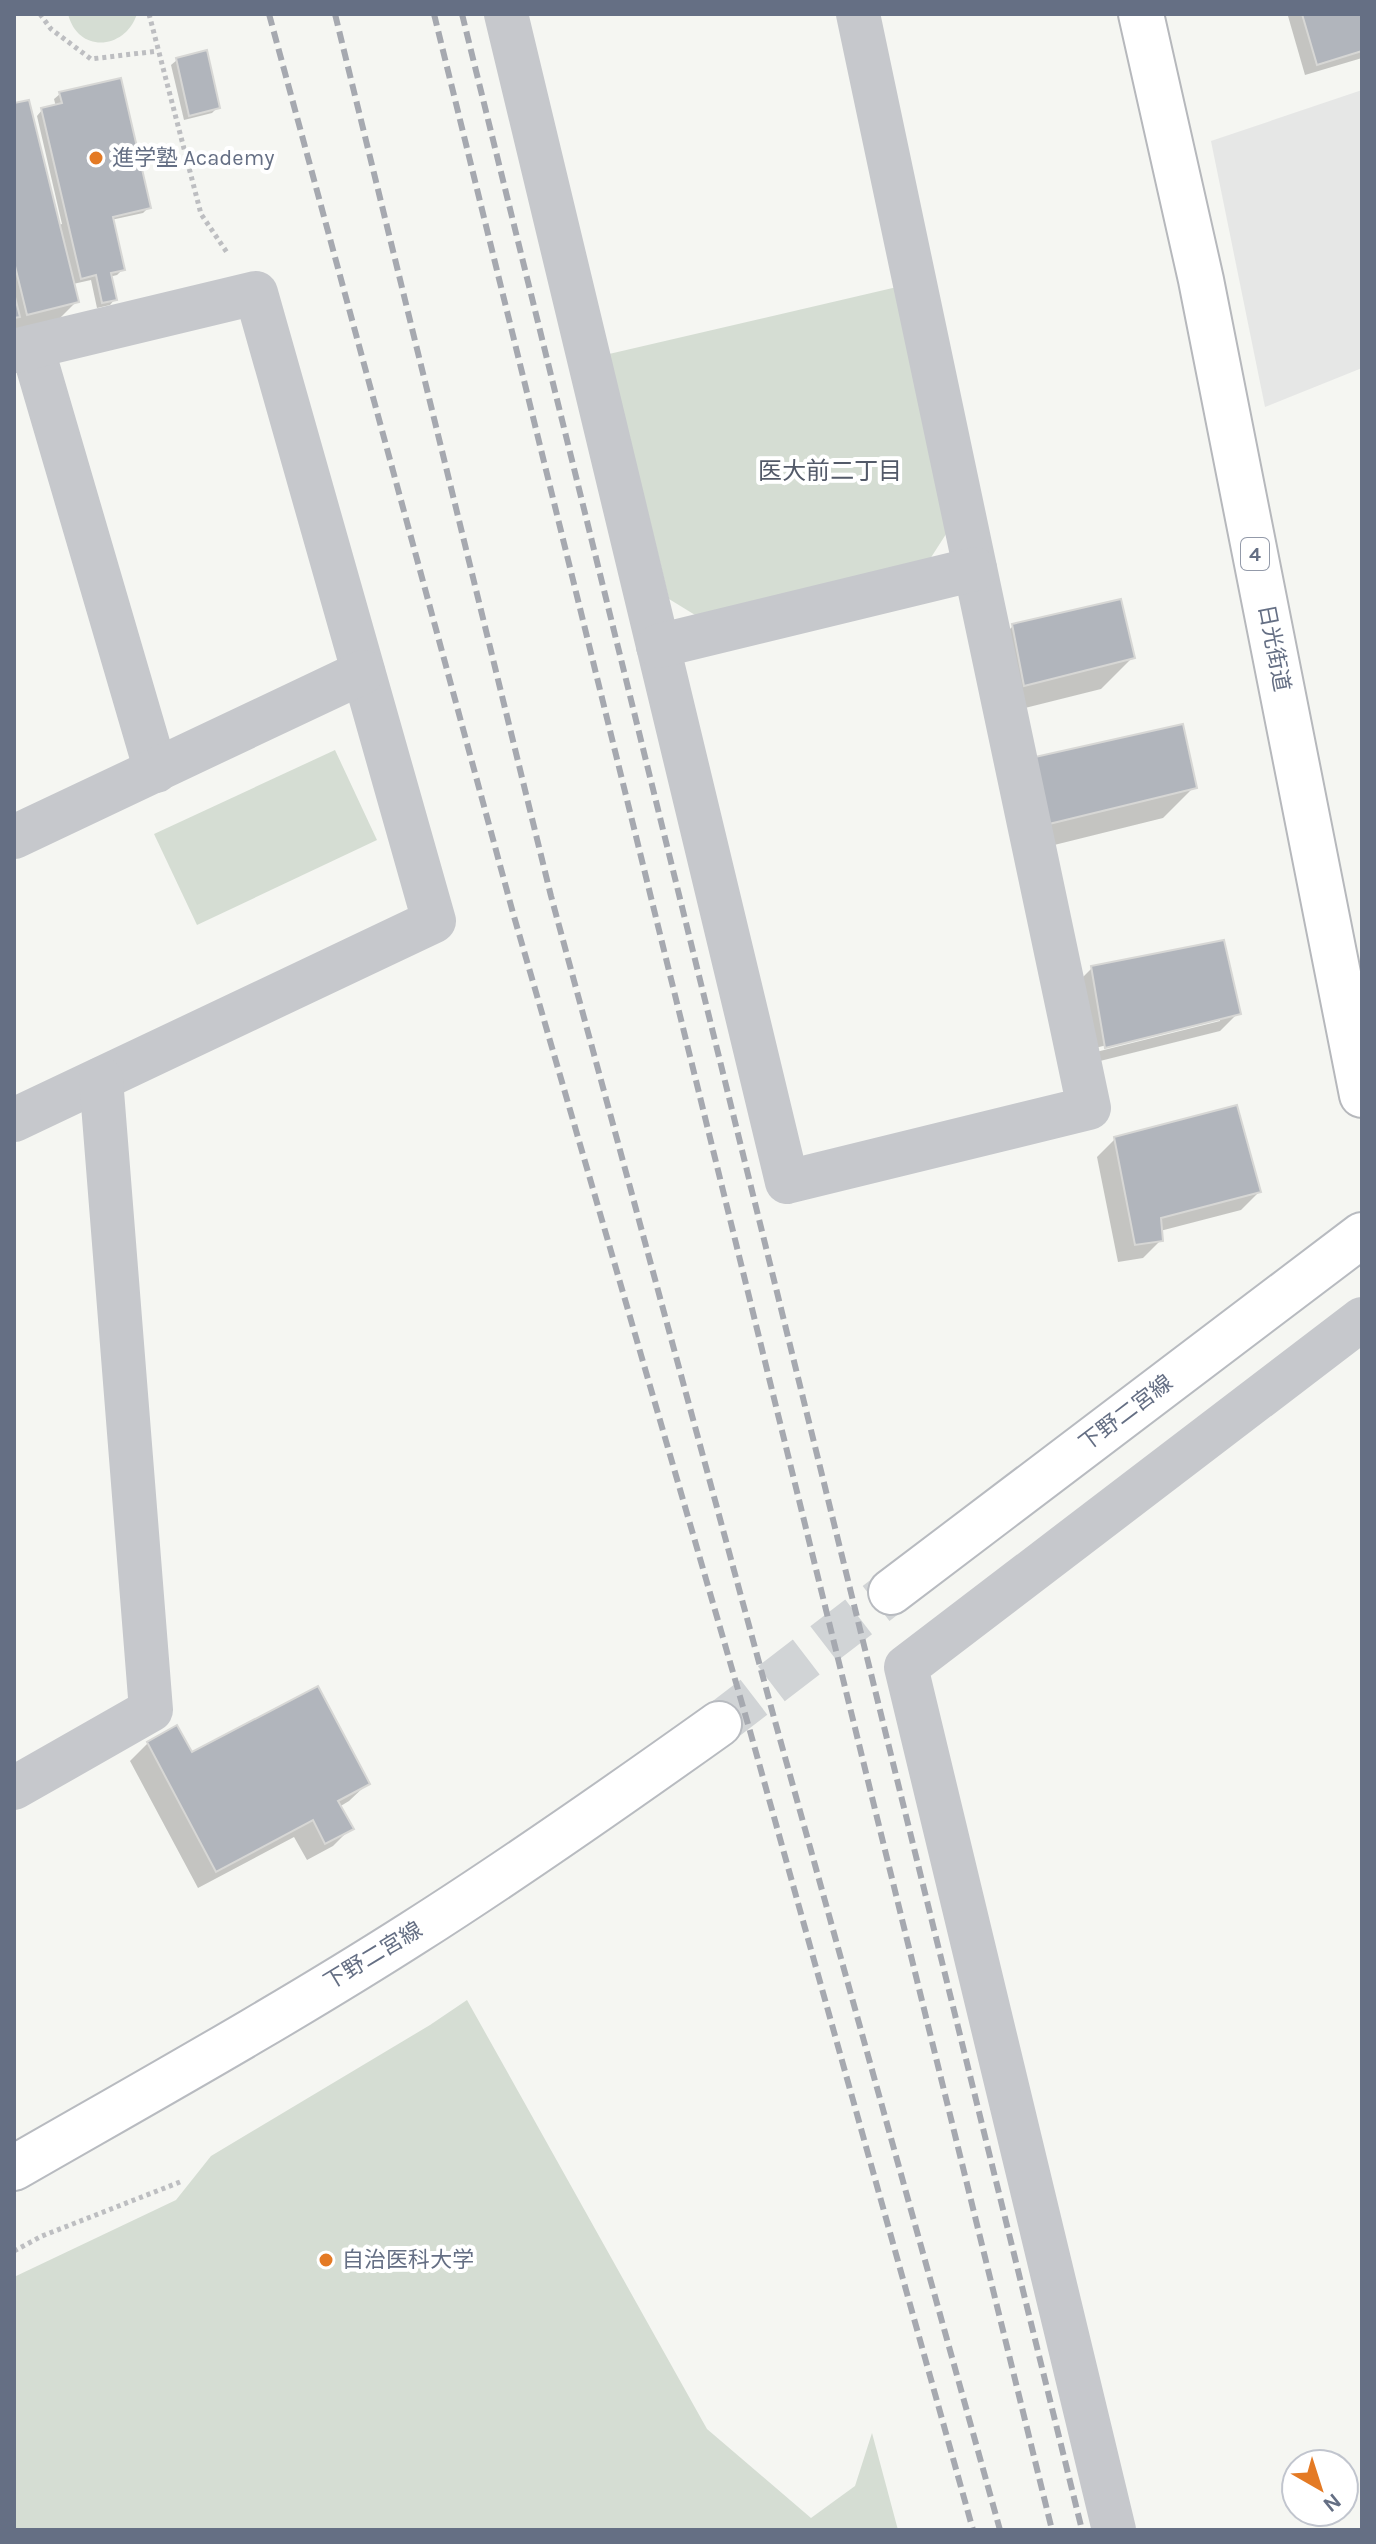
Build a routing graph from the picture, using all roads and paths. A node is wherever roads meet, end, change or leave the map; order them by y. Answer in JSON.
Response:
{"nodes":[{"id":1,"x":40,"y":14,"type":"edge"},
{"id":2,"x":149,"y":14,"type":"edge"},
{"id":3,"x":506,"y":14,"type":"edge"},
{"id":4,"x":858,"y":14,"type":"edge"},
{"id":5,"x":1141,"y":14,"type":"edge"},
{"id":6,"x":158,"y":51,"type":"junction"},
{"id":7,"x":256,"y":293,"type":"junction"},
{"id":8,"x":23,"y":349,"type":"edge"},
{"id":9,"x":975,"y":569,"type":"junction"},
{"id":10,"x":658,"y":646,"type":"junction"},
{"id":11,"x":363,"y":672,"type":"junction"},
{"id":12,"x":156,"y":771,"type":"junction"},
{"id":13,"x":14,"y":837,"type":"edge"},
{"id":14,"x":101,"y":1079,"type":"junction"},
{"id":15,"x":1362,"y":1095,"type":"edge"},
{"id":16,"x":14,"y":1120,"type":"edge"},
{"id":17,"x":1362,"y":1235,"type":"edge"},
{"id":18,"x":1362,"y":1319,"type":"edge"},
{"id":19,"x":891,"y":1592,"type":"tunnel mouth"},
{"id":20,"x":719,"y":1724,"type":"tunnel mouth"},
{"id":21,"x":14,"y":1788,"type":"edge"},
{"id":22,"x":14,"y":2168,"type":"edge"},
{"id":23,"x":180,"y":2182,"type":"dead end"},
{"id":24,"x":14,"y":2251,"type":"edge"},
{"id":25,"x":1114,"y":2530,"type":"edge"}],
"edges":[{"from":1,"to":6,"type":"path"},
{"from":2,"to":6,"type":"path"},
{"from":3,"to":10,"type":"street"},
{"from":4,"to":9,"type":"street"},
{"from":5,"to":15,"type":"main road","name":"日光街道","number":"4"},
{"from":6,"to":7,"type":"path"},
{"from":7,"to":8,"type":"street"},
{"from":7,"to":11,"type":"street"},
{"from":8,"to":12,"type":"street"},
{"from":9,"to":10,"type":"street"},
{"from":9,"to":10,"type":"street"},
{"from":11,"to":12,"type":"street"},
{"from":11,"to":14,"type":"street"},
{"from":12,"to":13,"type":"street"},
{"from":14,"to":16,"type":"street"},
{"from":14,"to":21,"type":"street"},
{"from":17,"to":19,"type":"main road","name":"下野二宮線"},
{"from":18,"to":25,"type":"street"},
{"from":20,"to":22,"type":"main road","name":"下野二宮線"},
{"from":23,"to":24,"type":"path"}]}
